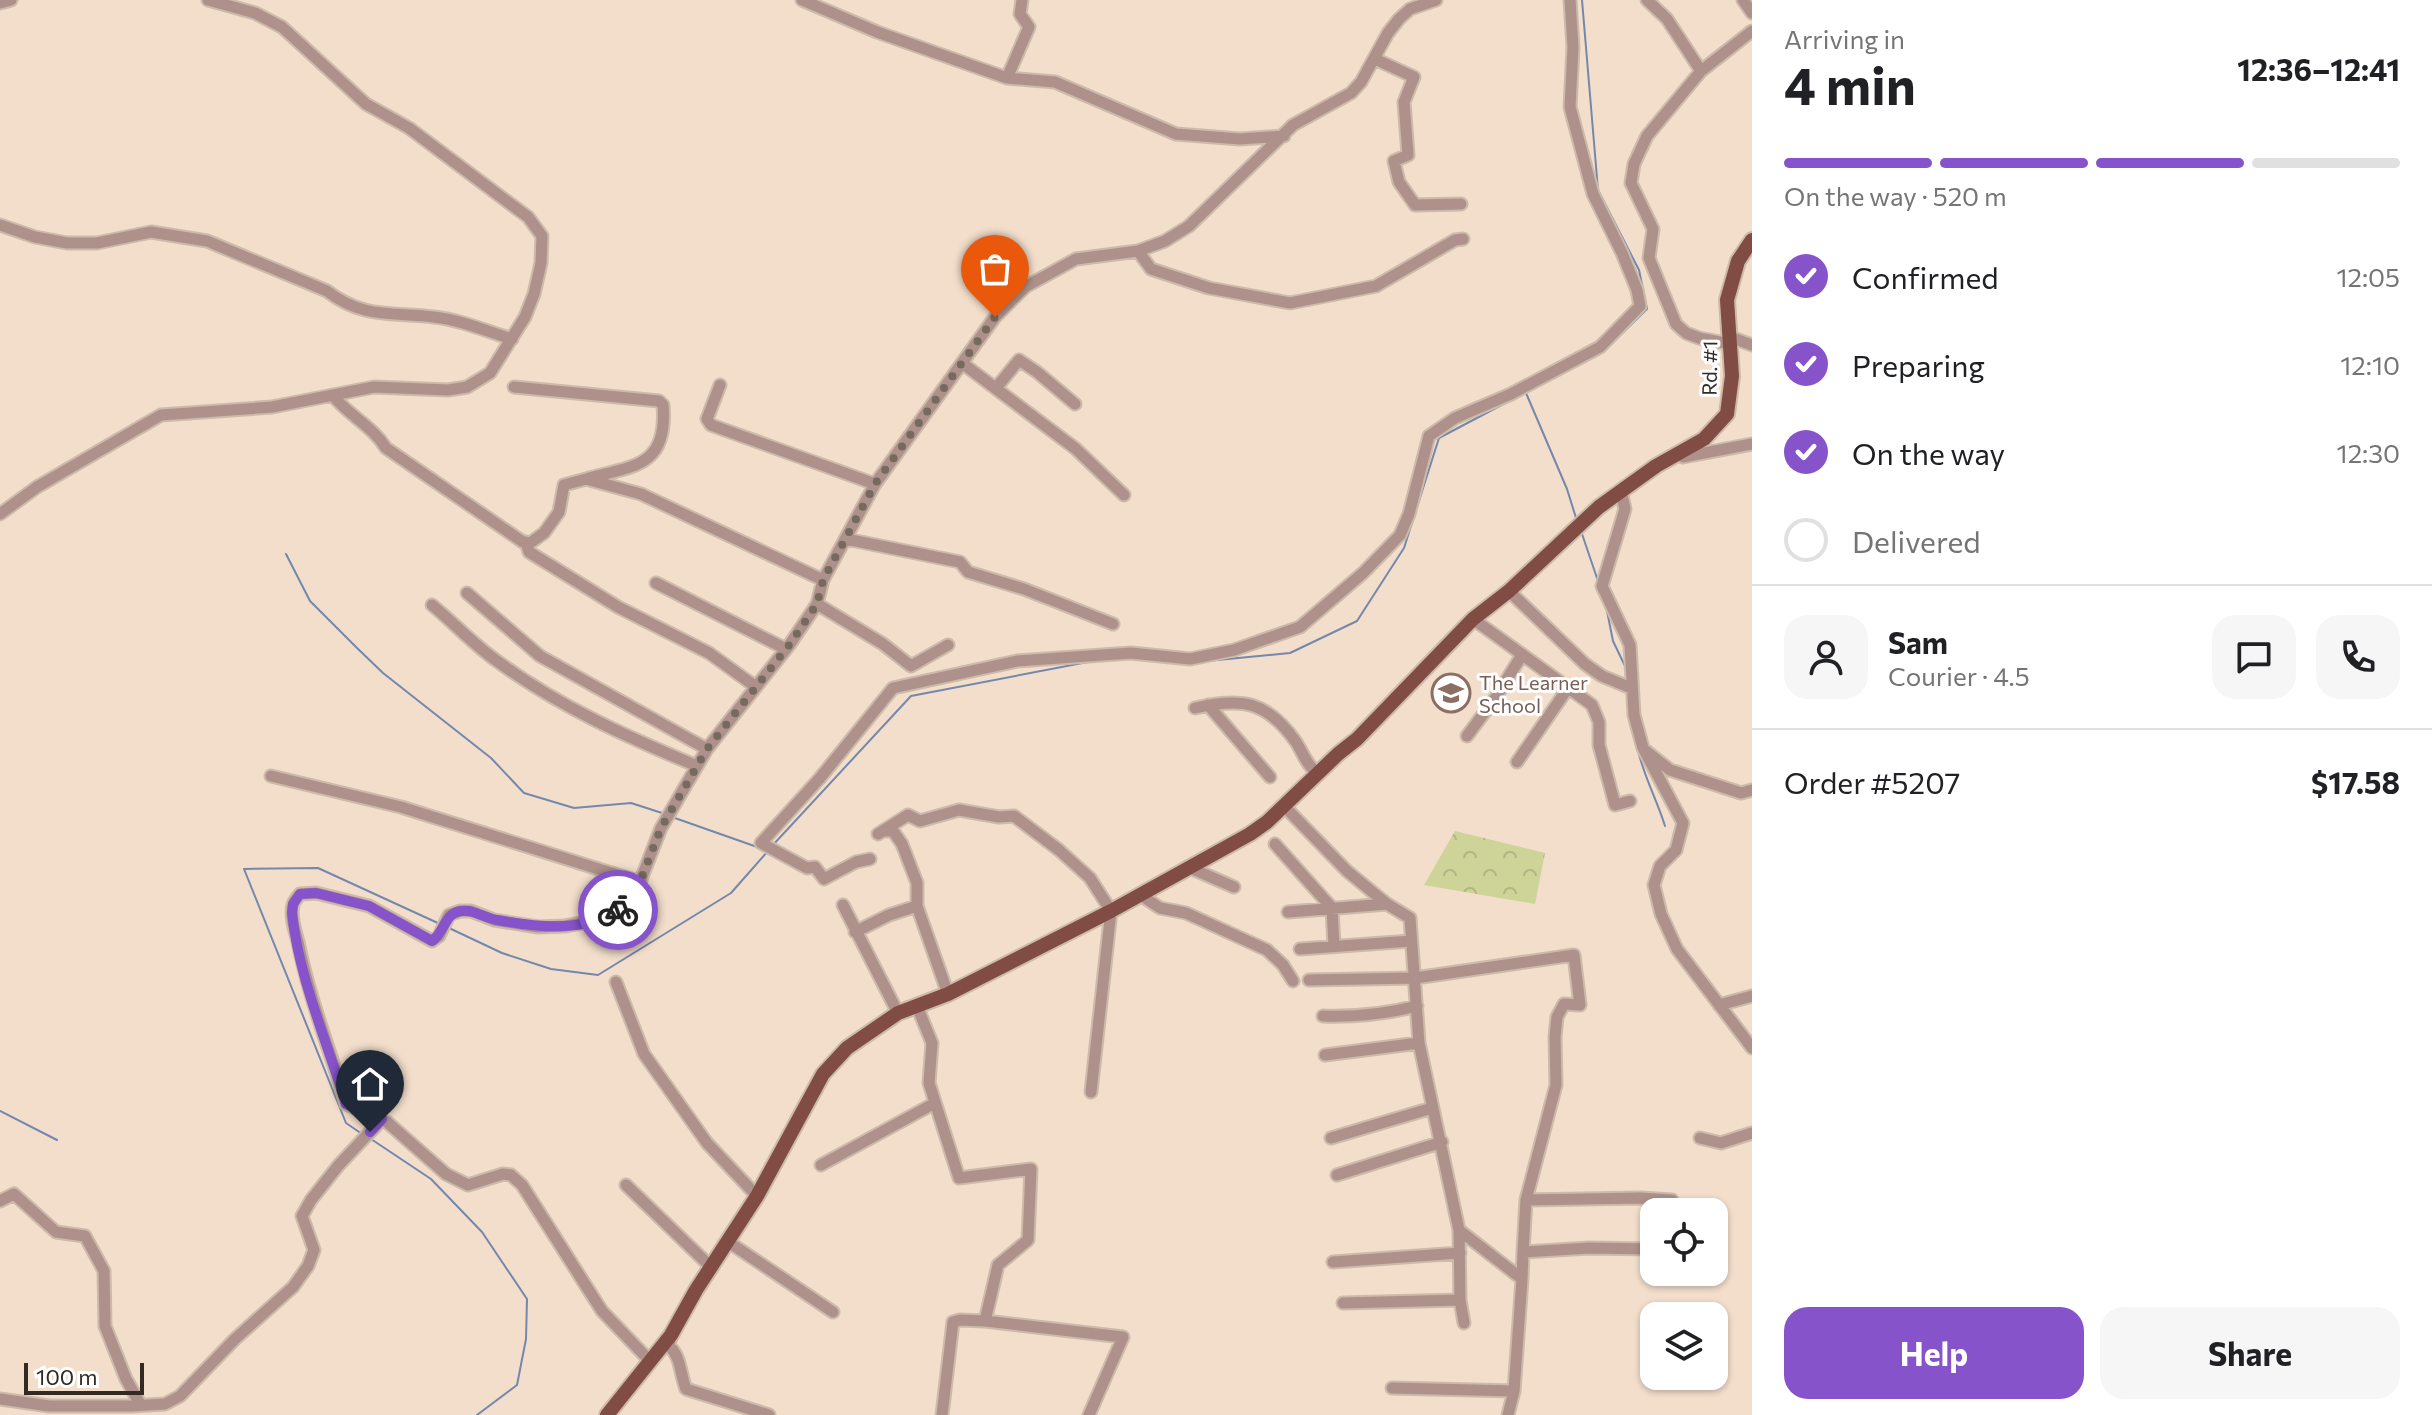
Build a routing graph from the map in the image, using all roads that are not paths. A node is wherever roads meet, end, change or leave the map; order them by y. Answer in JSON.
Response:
{"nodes":[{"id":1,"x":11,"y":0,"type":"edge"},
{"id":2,"x":208,"y":0,"type":"edge"},
{"id":3,"x":262,"y":0,"type":"edge"},
{"id":4,"x":802,"y":0,"type":"edge"},
{"id":5,"x":1022,"y":0,"type":"edge"},
{"id":6,"x":1436,"y":0,"type":"edge"},
{"id":7,"x":1570,"y":0,"type":"edge"},
{"id":8,"x":1647,"y":0,"type":"edge"},
{"id":9,"x":1743,"y":0,"type":"edge"},
{"id":10,"x":0,"y":3,"type":"edge"},
{"id":11,"x":255,"y":13,"type":"junction"},
{"id":12,"x":1752,"y":13,"type":"edge"},
{"id":13,"x":1752,"y":31,"type":"edge"},
{"id":14,"x":1375,"y":59,"type":"junction"},
{"id":15,"x":1701,"y":71,"type":"junction"},
{"id":16,"x":1007,"y":78,"type":"junction"},
{"id":17,"x":1284,"y":136,"type":"junction"},
{"id":18,"x":1461,"y":204,"type":"dead end"},
{"id":19,"x":0,"y":225,"type":"edge"},
{"id":20,"x":1463,"y":239,"type":"dead end"},
{"id":21,"x":1752,"y":240,"type":"edge"},
{"id":22,"x":1138,"y":251,"type":"junction"},
{"id":23,"x":512,"y":339,"type":"junction"},
{"id":24,"x":1730,"y":341,"type":"junction"},
{"id":25,"x":1752,"y":345,"type":"edge"},
{"id":26,"x":962,"y":363,"type":"junction"},
{"id":27,"x":720,"y":385,"type":"dead end"},
{"id":28,"x":514,"y":387,"type":"dead end"},
{"id":29,"x":996,"y":388,"type":"junction"},
{"id":30,"x":333,"y":396,"type":"junction"},
{"id":31,"x":1075,"y":404,"type":"dead end"},
{"id":32,"x":1752,"y":444,"type":"edge"},
{"id":33,"x":1678,"y":455,"type":"junction"},
{"id":34,"x":586,"y":479,"type":"junction"},
{"id":35,"x":875,"y":484,"type":"junction"},
{"id":36,"x":1621,"y":491,"type":"junction"},
{"id":37,"x":1124,"y":495,"type":"dead end"},
{"id":38,"x":0,"y":514,"type":"edge"},
{"id":39,"x":846,"y":539,"type":"junction"},
{"id":40,"x":526,"y":542,"type":"junction"},
{"id":41,"x":823,"y":580,"type":"junction"},
{"id":42,"x":656,"y":583,"type":"dead end"},
{"id":43,"x":1509,"y":591,"type":"junction"},
{"id":44,"x":467,"y":593,"type":"dead end"},
{"id":45,"x":817,"y":604,"type":"junction"},
{"id":46,"x":432,"y":605,"type":"dead end"},
{"id":47,"x":1473,"y":619,"type":"junction"},
{"id":48,"x":1113,"y":624,"type":"dead end"},
{"id":49,"x":948,"y":645,"type":"dead end"},
{"id":50,"x":786,"y":649,"type":"junction"},
{"id":51,"x":1522,"y":655,"type":"junction"},
{"id":52,"x":756,"y":687,"type":"junction"},
{"id":53,"x":1568,"y":688,"type":"junction"},
{"id":54,"x":1631,"y":688,"type":"junction"},
{"id":55,"x":1208,"y":705,"type":"junction"},
{"id":56,"x":1195,"y":708,"type":"dead end"},
{"id":57,"x":1467,"y":736,"type":"dead end"},
{"id":58,"x":1643,"y":748,"type":"junction"},
{"id":59,"x":707,"y":749,"type":"junction"},
{"id":60,"x":1517,"y":762,"type":"dead end"},
{"id":61,"x":697,"y":766,"type":"junction"},
{"id":62,"x":1318,"y":774,"type":"junction"},
{"id":63,"x":271,"y":776,"type":"dead end"},
{"id":64,"x":1270,"y":777,"type":"dead end"},
{"id":65,"x":1752,"y":790,"type":"edge"},
{"id":66,"x":1630,"y":801,"type":"dead end"},
{"id":67,"x":1284,"y":806,"type":"junction"},
{"id":68,"x":1275,"y":844,"type":"dead end"},
{"id":69,"x":870,"y":859,"type":"dead end"},
{"id":70,"x":1188,"y":867,"type":"junction"},
{"id":71,"x":640,"y":882,"type":"junction"},
{"id":72,"x":1234,"y":887,"type":"dead end"},
{"id":73,"x":1139,"y":894,"type":"junction"},
{"id":74,"x":1387,"y":904,"type":"junction"},
{"id":75,"x":843,"y":905,"type":"dead end"},
{"id":76,"x":917,"y":906,"type":"junction"},
{"id":77,"x":1332,"y":908,"type":"junction"},
{"id":78,"x":1111,"y":911,"type":"junction"},
{"id":79,"x":1288,"y":912,"type":"dead end"},
{"id":80,"x":855,"y":932,"type":"junction"},
{"id":81,"x":1411,"y":941,"type":"junction"},
{"id":82,"x":1334,"y":946,"type":"junction"},
{"id":83,"x":1300,"y":949,"type":"dead end"},
{"id":84,"x":1415,"y":978,"type":"junction"},
{"id":85,"x":1309,"y":980,"type":"dead end"},
{"id":86,"x":1293,"y":981,"type":"dead end"},
{"id":87,"x":616,"y":982,"type":"dead end"},
{"id":88,"x":948,"y":994,"type":"junction"},
{"id":89,"x":1752,"y":996,"type":"edge"},
{"id":90,"x":1719,"y":1005,"type":"junction"},
{"id":91,"x":917,"y":1006,"type":"junction"},
{"id":92,"x":1417,"y":1006,"type":"junction"},
{"id":93,"x":898,"y":1013,"type":"junction"},
{"id":94,"x":1323,"y":1016,"type":"dead end"},
{"id":95,"x":1419,"y":1043,"type":"junction"},
{"id":96,"x":1752,"y":1048,"type":"edge"},
{"id":97,"x":1325,"y":1055,"type":"dead end"},
{"id":98,"x":1091,"y":1092,"type":"dead end"},
{"id":99,"x":935,"y":1103,"type":"junction"},
{"id":100,"x":1432,"y":1108,"type":"junction"},
{"id":101,"x":382,"y":1119,"type":"junction"},
{"id":102,"x":1752,"y":1133,"type":"edge"},
{"id":103,"x":1331,"y":1138,"type":"dead end"},
{"id":104,"x":1700,"y":1138,"type":"dead end"},
{"id":105,"x":1442,"y":1142,"type":"junction"},
{"id":106,"x":821,"y":1165,"type":"dead end"},
{"id":107,"x":1337,"y":1175,"type":"dead end"},
{"id":108,"x":626,"y":1185,"type":"dead end"},
{"id":109,"x":757,"y":1196,"type":"junction"},
{"id":110,"x":1640,"y":1198,"type":"edge"},
{"id":111,"x":1526,"y":1200,"type":"junction"},
{"id":112,"x":0,"y":1201,"type":"edge"},
{"id":113,"x":1459,"y":1230,"type":"junction"},
{"id":114,"x":727,"y":1241,"type":"junction"},
{"id":115,"x":1640,"y":1249,"type":"edge"},
{"id":116,"x":1523,"y":1252,"type":"junction"},
{"id":117,"x":1460,"y":1253,"type":"junction"},
{"id":118,"x":1333,"y":1262,"type":"dead end"},
{"id":119,"x":711,"y":1267,"type":"junction"},
{"id":120,"x":1522,"y":1279,"type":"junction"},
{"id":121,"x":1460,"y":1300,"type":"junction"},
{"id":122,"x":1343,"y":1303,"type":"dead end"},
{"id":123,"x":833,"y":1312,"type":"dead end"},
{"id":124,"x":985,"y":1321,"type":"junction"},
{"id":125,"x":1464,"y":1323,"type":"dead end"},
{"id":126,"x":671,"y":1335,"type":"junction"},
{"id":127,"x":650,"y":1361,"type":"junction"},
{"id":128,"x":1392,"y":1388,"type":"dead end"},
{"id":129,"x":1514,"y":1391,"type":"junction"},
{"id":130,"x":0,"y":1399,"type":"edge"},
{"id":131,"x":140,"y":1404,"type":"junction"},
{"id":132,"x":607,"y":1415,"type":"edge"},
{"id":133,"x":769,"y":1415,"type":"edge"},
{"id":134,"x":942,"y":1415,"type":"edge"},
{"id":135,"x":1089,"y":1415,"type":"edge"},
{"id":136,"x":1508,"y":1415,"type":"edge"}],
"edges":[{"from":1,"to":10,"type":"street"},
{"from":2,"to":11,"type":"street"},
{"from":3,"to":11,"type":"street"},
{"from":4,"to":16,"type":"street"},
{"from":5,"to":16,"type":"street"},
{"from":6,"to":14,"type":"street"},
{"from":7,"to":69,"type":"street"},
{"from":8,"to":15,"type":"street"},
{"from":9,"to":12,"type":"street"},
{"from":11,"to":23,"type":"street"},
{"from":13,"to":15,"type":"street"},
{"from":14,"to":17,"type":"street"},
{"from":14,"to":18,"type":"street"},
{"from":15,"to":24,"type":"street"},
{"from":16,"to":17,"type":"street"},
{"from":17,"to":22,"type":"street"},
{"from":19,"to":23,"type":"street"},
{"from":20,"to":22,"type":"street"},
{"from":21,"to":24,"type":"main road","name":"Rd. #1"},
{"from":22,"to":26,"type":"street"},
{"from":23,"to":30,"type":"street"},
{"from":24,"to":25,"type":"street"},
{"from":24,"to":33,"type":"main road","name":"Rd. #1"},
{"from":26,"to":29,"type":"street"},
{"from":26,"to":35,"type":"street"},
{"from":27,"to":35,"type":"street"},
{"from":28,"to":34,"type":"street"},
{"from":29,"to":31,"type":"street"},
{"from":29,"to":37,"type":"street"},
{"from":30,"to":38,"type":"street"},
{"from":30,"to":40,"type":"street"},
{"from":32,"to":33,"type":"street"},
{"from":33,"to":36,"type":"main road","name":"Rd. #1"},
{"from":34,"to":40,"type":"street"},
{"from":34,"to":41,"type":"street"},
{"from":35,"to":39,"type":"street"},
{"from":36,"to":43,"type":"main road","name":"Rd. #1"},
{"from":36,"to":54,"type":"street"},
{"from":39,"to":41,"type":"street"},
{"from":39,"to":48,"type":"street"},
{"from":40,"to":52,"type":"street"},
{"from":41,"to":45,"type":"street"},
{"from":42,"to":50,"type":"street"},
{"from":43,"to":47,"type":"main road","name":"Rd. #1"},
{"from":43,"to":54,"type":"street"},
{"from":44,"to":59,"type":"street"},
{"from":45,"to":49,"type":"street"},
{"from":45,"to":50,"type":"street"},
{"from":46,"to":61,"type":"street"},
{"from":47,"to":51,"type":"street"},
{"from":47,"to":62,"type":"main road","name":"Rd. #1"},
{"from":50,"to":52,"type":"street"},
{"from":51,"to":53,"type":"street"},
{"from":51,"to":57,"type":"street"},
{"from":52,"to":59,"type":"street"},
{"from":53,"to":60,"type":"street"},
{"from":53,"to":66,"type":"street"},
{"from":54,"to":58,"type":"street"},
{"from":55,"to":56,"type":"street"},
{"from":55,"to":62,"type":"street"},
{"from":55,"to":64,"type":"street"},
{"from":58,"to":65,"type":"street"},
{"from":58,"to":90,"type":"street"},
{"from":59,"to":61,"type":"street"},
{"from":61,"to":71,"type":"street"},
{"from":62,"to":67,"type":"main road","name":"Rd. #1"},
{"from":63,"to":71,"type":"street"},
{"from":67,"to":70,"type":"main road","name":"Rd. #1"},
{"from":67,"to":74,"type":"street"},
{"from":68,"to":77,"type":"street"},
{"from":70,"to":72,"type":"street"},
{"from":70,"to":73,"type":"main road","name":"Rd. #1"},
{"from":71,"to":101,"type":"street"},
{"from":73,"to":78,"type":"main road","name":"Rd. #1"},
{"from":73,"to":86,"type":"street"},
{"from":74,"to":77,"type":"street"},
{"from":74,"to":81,"type":"street"},
{"from":75,"to":80,"type":"street"},
{"from":76,"to":78,"type":"street"},
{"from":76,"to":80,"type":"street"},
{"from":76,"to":88,"type":"street"},
{"from":77,"to":79,"type":"street"},
{"from":77,"to":82,"type":"street"},
{"from":78,"to":88,"type":"main road","name":"Rd. #1"},
{"from":78,"to":98,"type":"street"},
{"from":80,"to":93,"type":"street"},
{"from":81,"to":82,"type":"street"},
{"from":81,"to":84,"type":"street"},
{"from":82,"to":83,"type":"street"},
{"from":84,"to":85,"type":"street"},
{"from":84,"to":92,"type":"street"},
{"from":84,"to":111,"type":"street"},
{"from":87,"to":109,"type":"street"},
{"from":88,"to":91,"type":"main road","name":"Rd. #1"},
{"from":89,"to":90,"type":"street"},
{"from":90,"to":96,"type":"street"},
{"from":91,"to":93,"type":"main road","name":"Rd. #1"},
{"from":91,"to":99,"type":"street"},
{"from":92,"to":94,"type":"street"},
{"from":92,"to":95,"type":"street"},
{"from":93,"to":109,"type":"main road","name":"Rd. #1"},
{"from":95,"to":97,"type":"street"},
{"from":95,"to":100,"type":"street"},
{"from":99,"to":106,"type":"street"},
{"from":99,"to":124,"type":"street"},
{"from":100,"to":103,"type":"street"},
{"from":100,"to":105,"type":"street"},
{"from":101,"to":127,"type":"street"},
{"from":101,"to":131,"type":"street"},
{"from":102,"to":104,"type":"street"},
{"from":105,"to":107,"type":"street"},
{"from":105,"to":113,"type":"street"},
{"from":108,"to":119,"type":"street"},
{"from":109,"to":114,"type":"main road","name":"Rd. #1"},
{"from":110,"to":111,"type":"street"},
{"from":111,"to":116,"type":"street"},
{"from":112,"to":131,"type":"street"},
{"from":113,"to":117,"type":"street"},
{"from":113,"to":120,"type":"street"},
{"from":114,"to":119,"type":"main road","name":"Rd. #1"},
{"from":114,"to":123,"type":"street"},
{"from":115,"to":116,"type":"street"},
{"from":116,"to":120,"type":"street"},
{"from":117,"to":118,"type":"street"},
{"from":117,"to":121,"type":"street"},
{"from":119,"to":126,"type":"main road","name":"Rd. #1"},
{"from":120,"to":129,"type":"street"},
{"from":121,"to":122,"type":"street"},
{"from":121,"to":125,"type":"street"},
{"from":124,"to":134,"type":"street"},
{"from":124,"to":135,"type":"street"},
{"from":126,"to":127,"type":"main road","name":"Rd. #1"},
{"from":126,"to":133,"type":"street"},
{"from":127,"to":132,"type":"main road","name":"Rd. #1"},
{"from":128,"to":129,"type":"street"},
{"from":129,"to":136,"type":"street"},
{"from":130,"to":131,"type":"street"}]}
